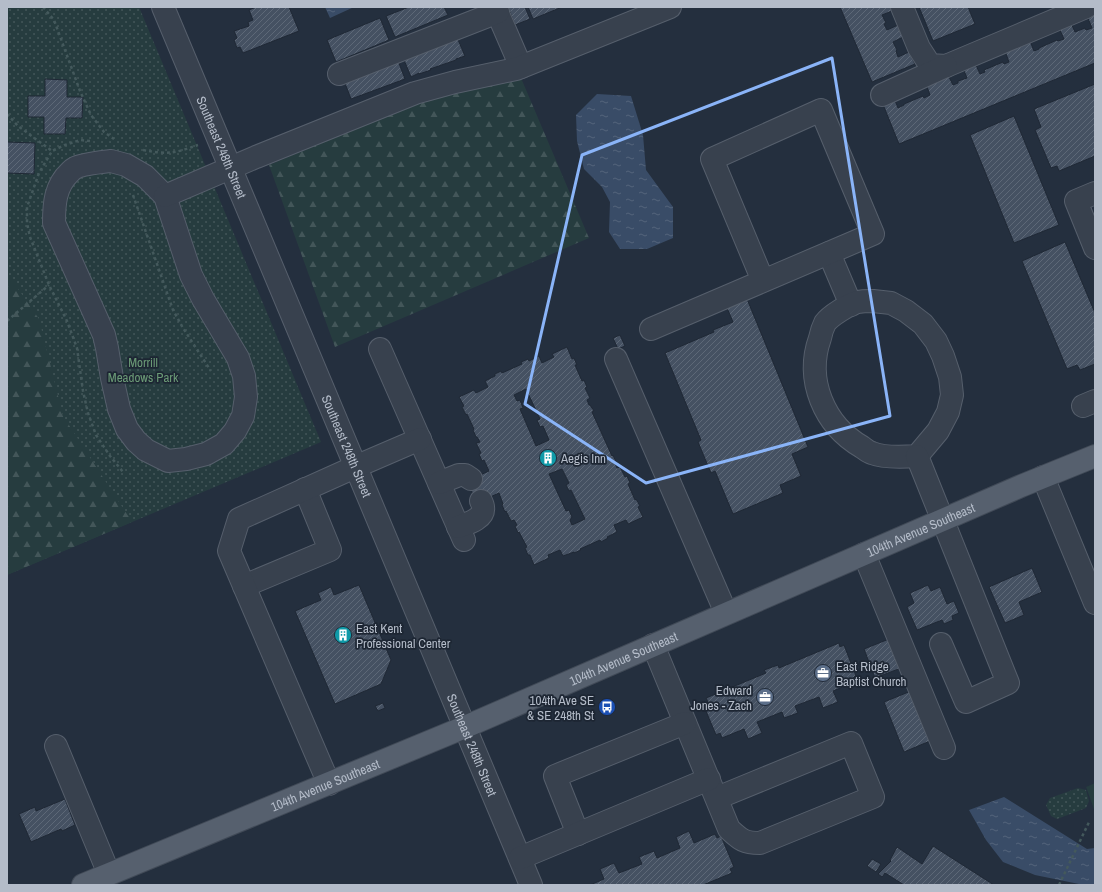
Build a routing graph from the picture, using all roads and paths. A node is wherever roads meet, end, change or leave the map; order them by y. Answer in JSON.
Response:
{"nodes":[{"id":1,"x":163,"y":7,"type":"edge"},
{"id":2,"x":670,"y":7,"type":"edge"},
{"id":3,"x":902,"y":7,"type":"edge"},
{"id":4,"x":1086,"y":7,"type":"edge"},
{"id":5,"x":42,"y":8,"type":"edge"},
{"id":6,"x":497,"y":10,"type":"edge"},
{"id":7,"x":521,"y":66,"type":"junction"},
{"id":8,"x":946,"y":66,"type":"junction"},
{"id":9,"x":339,"y":74,"type":"dead end"},
{"id":10,"x":882,"y":95,"type":"dead end"},
{"id":11,"x":7,"y":114,"type":"edge"},
{"id":12,"x":203,"y":143,"type":"dead end"},
{"id":13,"x":52,"y":151,"type":"dead end"},
{"id":14,"x":130,"y":156,"type":"junction"},
{"id":15,"x":230,"y":168,"type":"junction"},
{"id":16,"x":1095,"y":193,"type":"edge"},
{"id":17,"x":165,"y":196,"type":"junction"},
{"id":18,"x":1095,"y":248,"type":"edge"},
{"id":19,"x":829,"y":253,"type":"junction"},
{"id":20,"x":763,"y":281,"type":"junction"},
{"id":21,"x":49,"y":285,"type":"dead end"},
{"id":22,"x":851,"y":305,"type":"junction"},
{"id":23,"x":7,"y":321,"type":"edge"},
{"id":24,"x":651,"y":329,"type":"dead end"},
{"id":25,"x":380,"y":349,"type":"dead end"},
{"id":26,"x":616,"y":359,"type":"dead end"},
{"id":27,"x":211,"y":371,"type":"dead end"},
{"id":28,"x":420,"y":439,"type":"junction"},
{"id":29,"x":917,"y":456,"type":"junction"},
{"id":30,"x":1095,"y":456,"type":"edge"},
{"id":31,"x":355,"y":466,"type":"junction"},
{"id":32,"x":1043,"y":477,"type":"junction"},
{"id":33,"x":470,"y":479,"type":"dead end"},
{"id":34,"x":439,"y":483,"type":"junction"},
{"id":35,"x":304,"y":490,"type":"junction"},
{"id":36,"x":481,"y":501,"type":"dead end"},
{"id":37,"x":943,"y":520,"type":"junction"},
{"id":38,"x":864,"y":554,"type":"junction"},
{"id":39,"x":244,"y":586,"type":"junction"},
{"id":40,"x":1095,"y":603,"type":"edge"},
{"id":41,"x":726,"y":614,"type":"junction"},
{"id":42,"x":941,"y":644,"type":"dead end"},
{"id":43,"x":653,"y":645,"type":"junction"},
{"id":44,"x":685,"y":723,"type":"junction"},
{"id":45,"x":464,"y":727,"type":"junction"},
{"id":46,"x":56,"y":746,"type":"dead end"},
{"id":47,"x":944,"y":748,"type":"dead end"},
{"id":48,"x":329,"y":784,"type":"junction"},
{"id":49,"x":713,"y":788,"type":"junction"},
{"id":50,"x":1090,"y":820,"type":"dead end"},
{"id":51,"x":578,"y":834,"type":"junction"},
{"id":52,"x":520,"y":858,"type":"junction"},
{"id":53,"x":109,"y":874,"type":"junction"},
{"id":54,"x":83,"y":885,"type":"edge"},
{"id":55,"x":531,"y":885,"type":"edge"},
{"id":56,"x":1059,"y":885,"type":"edge"}],
"edges":[{"from":1,"to":15,"type":"street","name":"Southeast 248th Street"},
{"from":2,"to":7,"type":"street"},
{"from":3,"to":8,"type":"street"},
{"from":4,"to":8,"type":"street"},
{"from":5,"to":14,"type":"path"},
{"from":6,"to":7,"type":"street"},
{"from":6,"to":9,"type":"street"},
{"from":7,"to":15,"type":"street"},
{"from":8,"to":10,"type":"street"},
{"from":11,"to":13,"type":"path"},
{"from":12,"to":14,"type":"path"},
{"from":14,"to":17,"type":"street"},
{"from":14,"to":17,"type":"street"},
{"from":14,"to":27,"type":"path"},
{"from":15,"to":17,"type":"street"},
{"from":15,"to":31,"type":"street","name":"Southeast 248th Street"},
{"from":16,"to":18,"type":"street"},
{"from":19,"to":20,"type":"street"},
{"from":19,"to":20,"type":"street"},
{"from":19,"to":22,"type":"street"},
{"from":20,"to":24,"type":"street"},
{"from":21,"to":23,"type":"path"},
{"from":22,"to":29,"type":"street"},
{"from":22,"to":29,"type":"street"},
{"from":25,"to":28,"type":"street"},
{"from":26,"to":41,"type":"street"},
{"from":28,"to":31,"type":"street"},
{"from":28,"to":34,"type":"street"},
{"from":29,"to":37,"type":"street"},
{"from":30,"to":32,"type":"main road","name":"104th Avenue Southeast"},
{"from":31,"to":35,"type":"street"},
{"from":31,"to":45,"type":"street","name":"Southeast 248th Street"},
{"from":32,"to":37,"type":"main road","name":"104th Avenue Southeast"},
{"from":32,"to":40,"type":"street"},
{"from":33,"to":34,"type":"street"},
{"from":34,"to":36,"type":"street"},
{"from":35,"to":39,"type":"street"},
{"from":35,"to":39,"type":"street"},
{"from":37,"to":38,"type":"main road","name":"104th Avenue Southeast"},
{"from":37,"to":42,"type":"street"},
{"from":38,"to":41,"type":"main road","name":"104th Avenue Southeast"},
{"from":38,"to":47,"type":"street"},
{"from":39,"to":48,"type":"street"},
{"from":41,"to":43,"type":"main road","name":"104th Avenue Southeast"},
{"from":43,"to":44,"type":"street"},
{"from":43,"to":45,"type":"main road","name":"104th Avenue Southeast"},
{"from":44,"to":49,"type":"street"},
{"from":44,"to":51,"type":"street"},
{"from":45,"to":48,"type":"main road","name":"104th Avenue Southeast"},
{"from":45,"to":52,"type":"street","name":"Southeast 248th Street"},
{"from":46,"to":53,"type":"street"},
{"from":48,"to":53,"type":"main road","name":"104th Avenue Southeast"},
{"from":49,"to":49,"type":"street"},
{"from":49,"to":51,"type":"street"},
{"from":50,"to":56,"type":"path"},
{"from":51,"to":52,"type":"street"},
{"from":52,"to":55,"type":"street","name":"Southeast 248th Street"},
{"from":53,"to":54,"type":"main road","name":"104th Avenue Southeast"}]}
